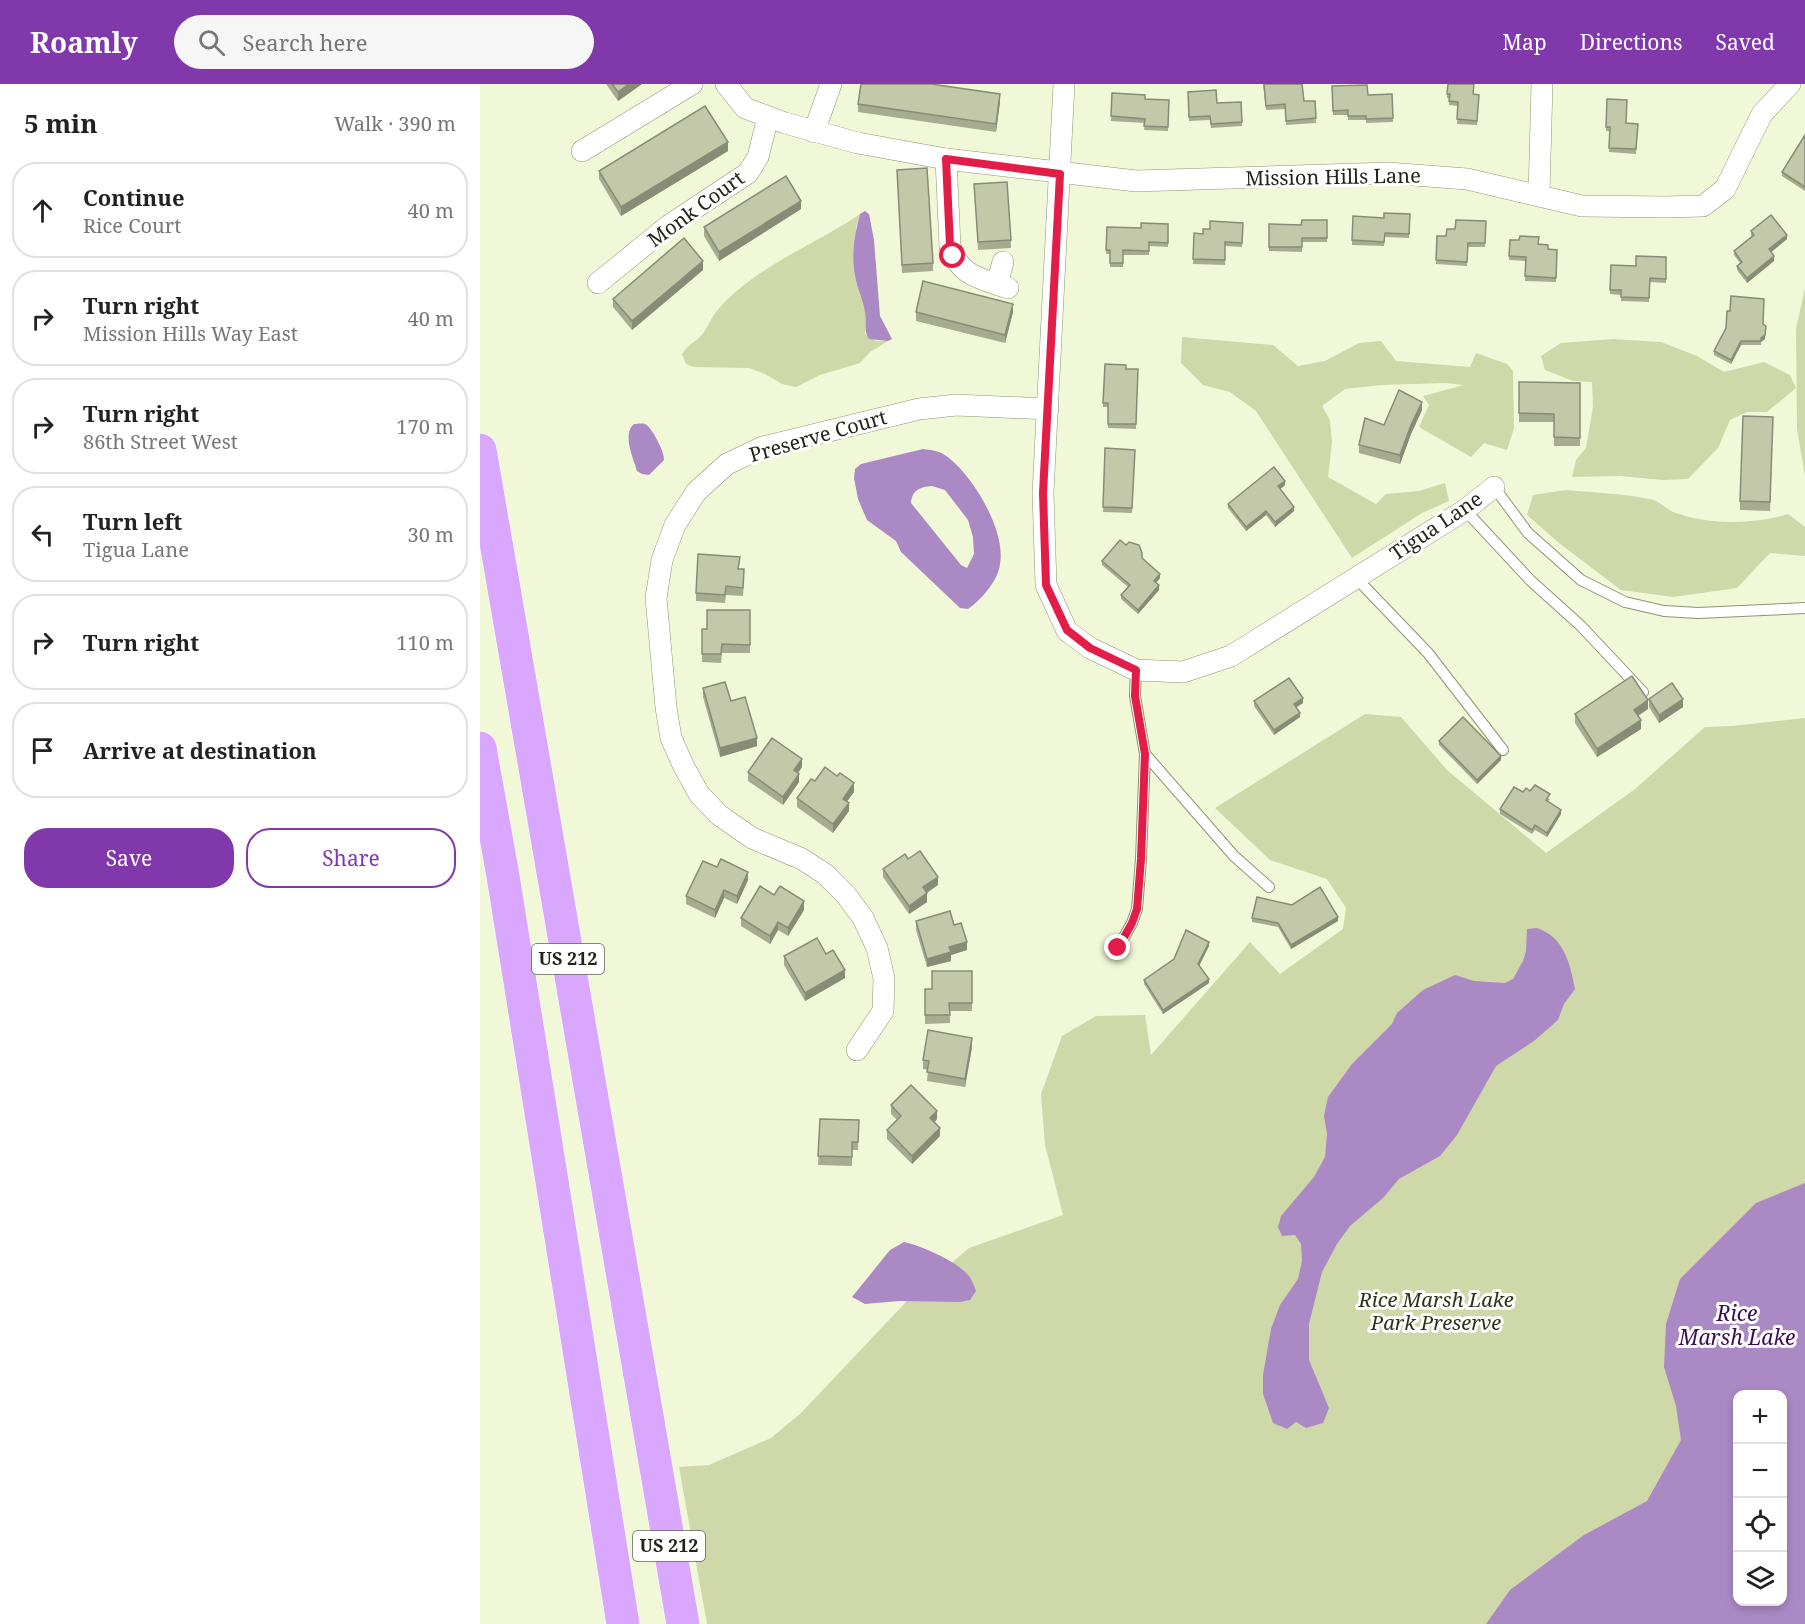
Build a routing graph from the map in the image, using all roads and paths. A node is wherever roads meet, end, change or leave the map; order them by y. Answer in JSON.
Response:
{"nodes":[{"id":1,"x":692,"y":84,"type":"edge"},
{"id":2,"x":726,"y":84,"type":"edge"},
{"id":3,"x":831,"y":84,"type":"edge"},
{"id":4,"x":1064,"y":84,"type":"edge"},
{"id":5,"x":1542,"y":84,"type":"edge"},
{"id":6,"x":1790,"y":84,"type":"edge"},
{"id":7,"x":768,"y":117,"type":"junction"},
{"id":8,"x":814,"y":132,"type":"junction"},
{"id":9,"x":582,"y":151,"type":"dead end"},
{"id":10,"x":946,"y":159,"type":"junction"},
{"id":11,"x":1060,"y":174,"type":"junction"},
{"id":12,"x":1539,"y":195,"type":"junction"},
{"id":13,"x":1003,"y":262,"type":"dead end"},
{"id":14,"x":598,"y":283,"type":"dead end"},
{"id":15,"x":1048,"y":409,"type":"junction"},
{"id":16,"x":480,"y":450,"type":"edge"},
{"id":17,"x":1494,"y":487,"type":"joint"},
{"id":18,"x":1465,"y":510,"type":"junction"},
{"id":19,"x":1357,"y":579,"type":"junction"},
{"id":20,"x":1805,"y":608,"type":"edge"},
{"id":21,"x":1136,"y":670,"type":"junction"},
{"id":22,"x":1643,"y":692,"type":"edge"},
{"id":23,"x":480,"y":748,"type":"edge"},
{"id":24,"x":1503,"y":750,"type":"dead end"},
{"id":25,"x":1145,"y":754,"type":"junction"},
{"id":26,"x":1269,"y":887,"type":"dead end"},
{"id":27,"x":1118,"y":948,"type":"dead end"},
{"id":28,"x":857,"y":1050,"type":"dead end"},
{"id":29,"x":623,"y":1624,"type":"edge"},
{"id":30,"x":682,"y":1624,"type":"edge"}],
"edges":[{"from":1,"to":9,"type":"street"},
{"from":2,"to":7,"type":"street","name":"Mission Hills Lane"},
{"from":3,"to":8,"type":"street"},
{"from":4,"to":11,"type":"street"},
{"from":5,"to":12,"type":"street"},
{"from":6,"to":12,"type":"street","name":"Mission Hills Lane"},
{"from":7,"to":8,"type":"street","name":"Mission Hills Lane"},
{"from":7,"to":14,"type":"street","name":"Monk Court"},
{"from":8,"to":10,"type":"street","name":"Mission Hills Lane"},
{"from":10,"to":11,"type":"street","name":"Mission Hills Lane"},
{"from":10,"to":13,"type":"street"},
{"from":11,"to":12,"type":"street","name":"Mission Hills Lane"},
{"from":11,"to":15,"type":"street"},
{"from":15,"to":21,"type":"street","name":"Tigua Lane"},
{"from":15,"to":28,"type":"street","name":"Preserve Court"},
{"from":16,"to":30,"type":"highway","number":"US 212"},
{"from":17,"to":18,"type":"street","name":"Tigua Lane"},
{"from":17,"to":20,"type":"lane","name":"Tigua Lane"},
{"from":18,"to":19,"type":"street","name":"Tigua Lane"},
{"from":18,"to":22,"type":"lane"},
{"from":19,"to":21,"type":"street","name":"Tigua Lane"},
{"from":19,"to":24,"type":"lane"},
{"from":21,"to":25,"type":"lane"},
{"from":23,"to":29,"type":"highway","number":"US 212"},
{"from":25,"to":26,"type":"lane"},
{"from":25,"to":27,"type":"lane"}]}
